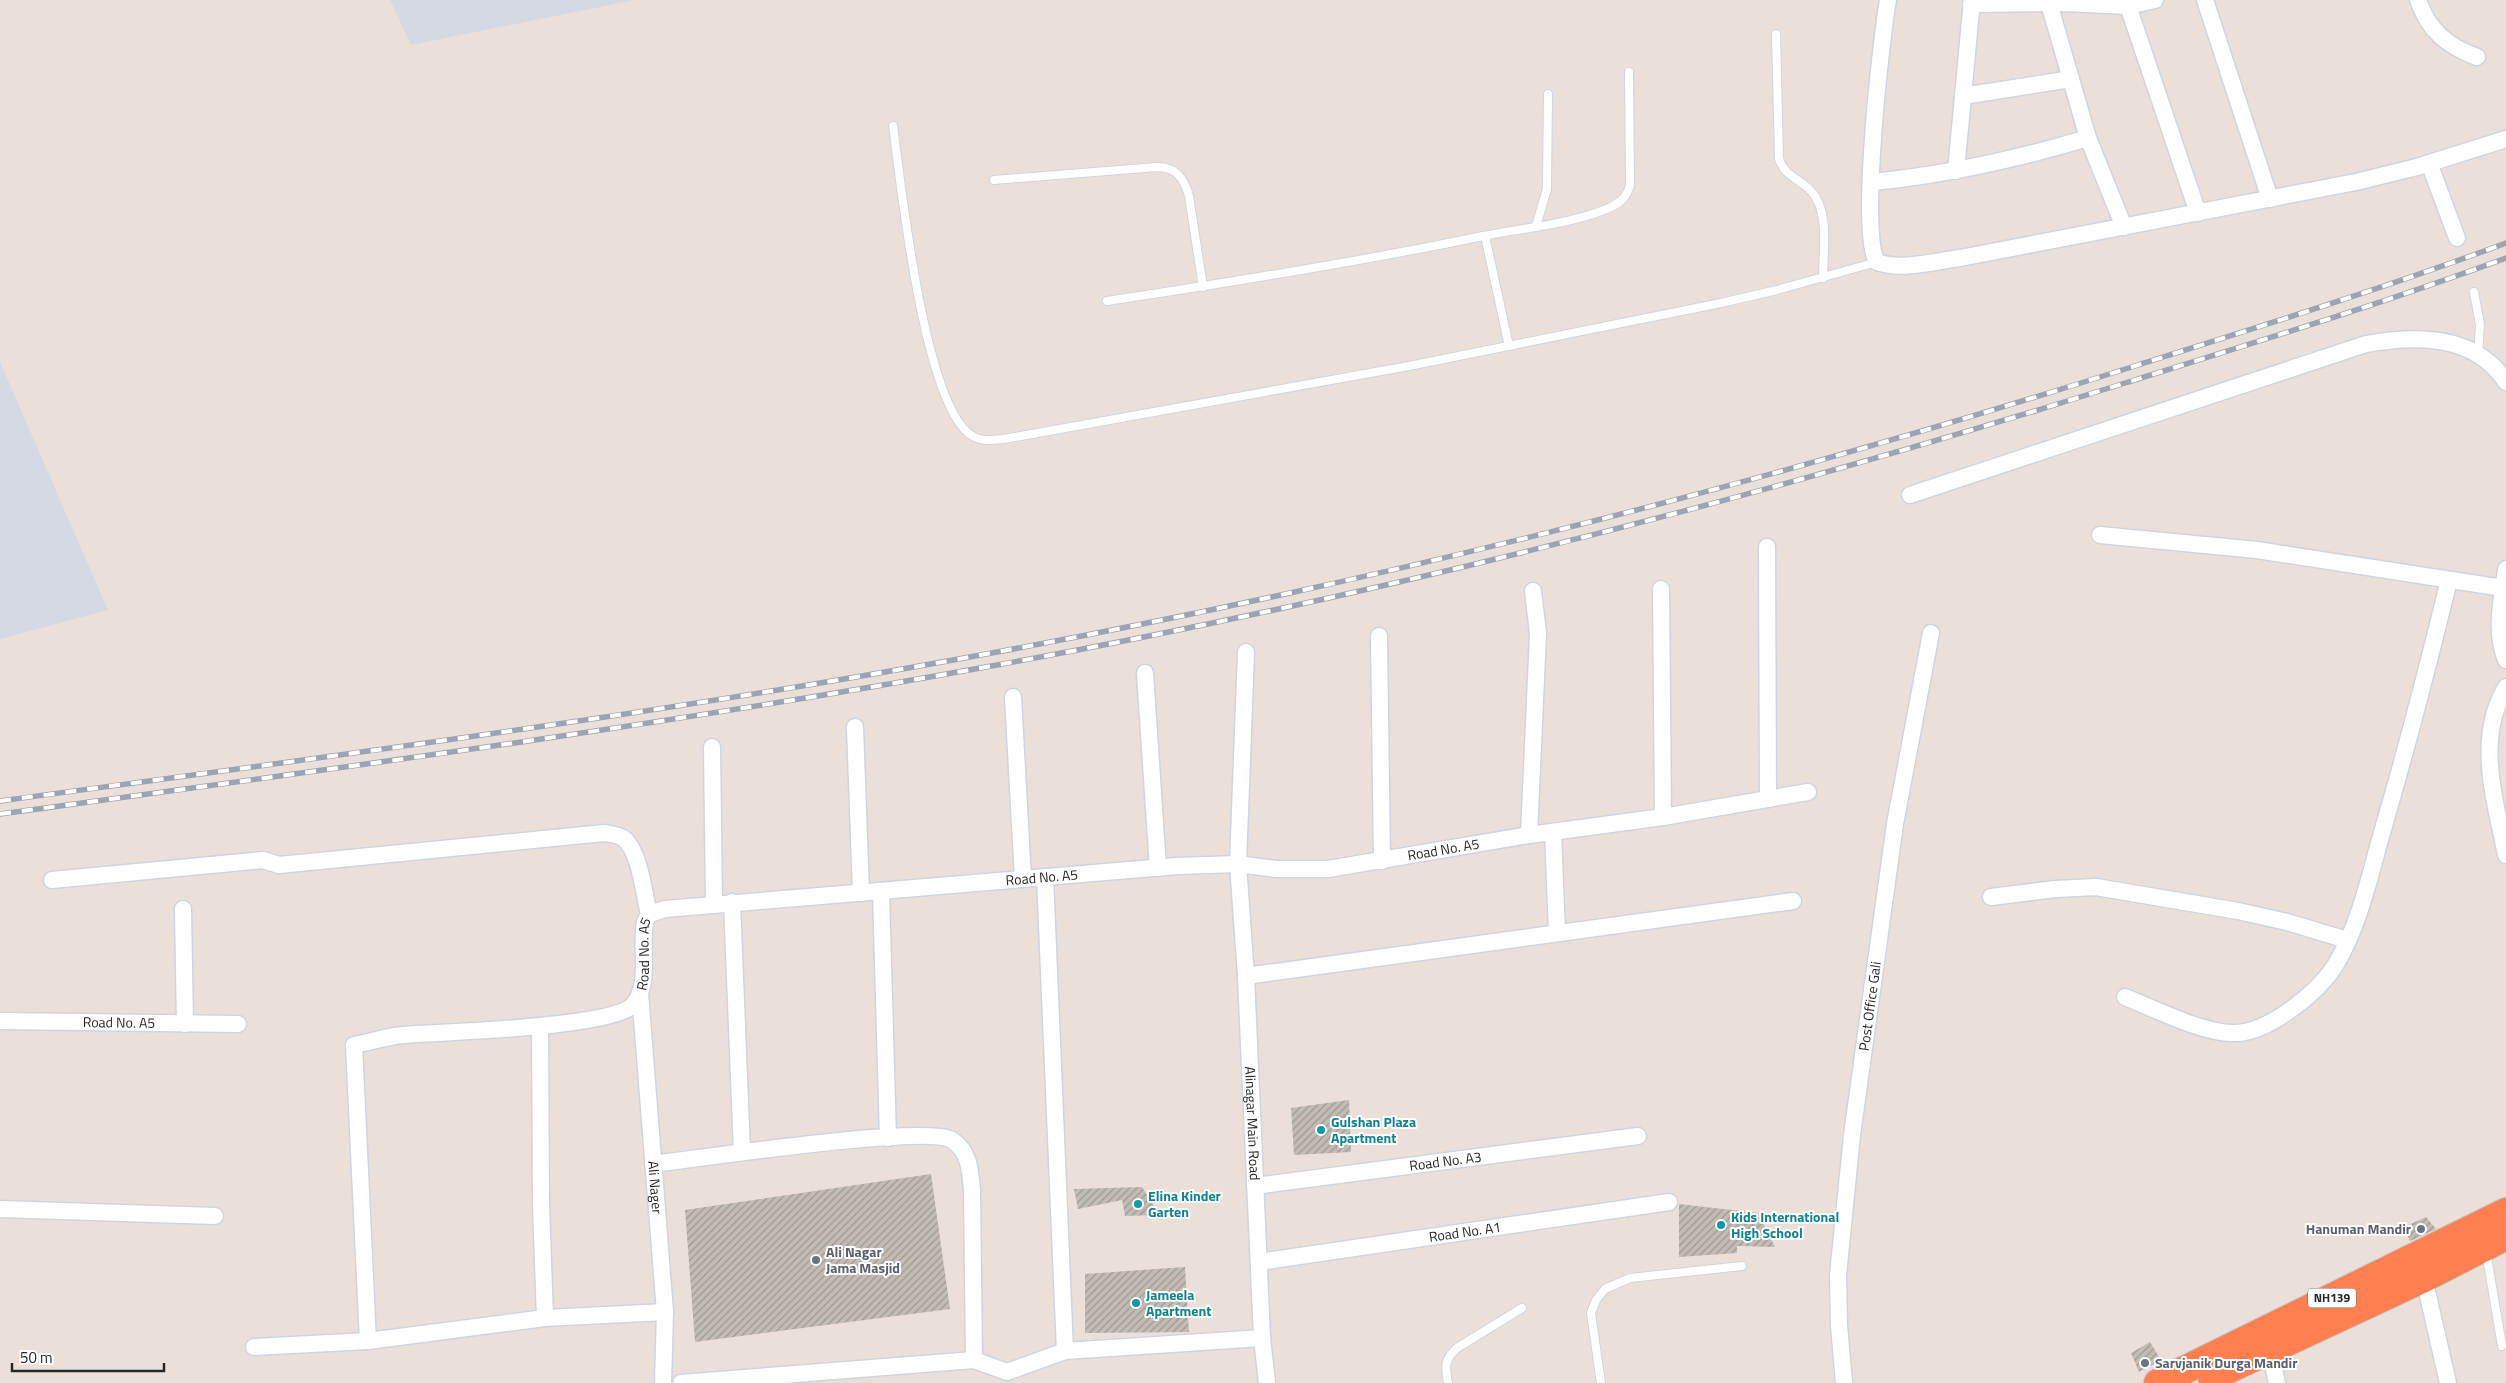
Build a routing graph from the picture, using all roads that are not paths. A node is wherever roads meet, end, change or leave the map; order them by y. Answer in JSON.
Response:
{"nodes":[{"id":1,"x":1888,"y":0,"type":"edge"},
{"id":2,"x":2155,"y":0,"type":"edge"},
{"id":3,"x":2205,"y":0,"type":"edge"},
{"id":4,"x":2418,"y":0,"type":"edge"},
{"id":5,"x":1971,"y":2,"type":"edge"},
{"id":6,"x":2049,"y":2,"type":"edge"},
{"id":7,"x":2128,"y":6,"type":"junction"},
{"id":8,"x":1776,"y":34,"type":"dead end"},
{"id":9,"x":2477,"y":57,"type":"dead end"},
{"id":10,"x":1628,"y":72,"type":"dead end"},
{"id":11,"x":2071,"y":80,"type":"junction"},
{"id":12,"x":1548,"y":94,"type":"dead end"},
{"id":13,"x":1963,"y":96,"type":"junction"},
{"id":14,"x":893,"y":126,"type":"dead end"},
{"id":15,"x":2088,"y":138,"type":"junction"},
{"id":16,"x":2506,"y":139,"type":"edge"},
{"id":17,"x":2429,"y":163,"type":"junction"},
{"id":18,"x":1956,"y":171,"type":"junction"},
{"id":19,"x":994,"y":180,"type":"dead end"},
{"id":20,"x":1872,"y":182,"type":"junction"},
{"id":21,"x":2270,"y":199,"type":"junction"},
{"id":22,"x":2198,"y":213,"type":"junction"},
{"id":23,"x":1536,"y":226,"type":"junction"},
{"id":24,"x":2124,"y":227,"type":"junction"},
{"id":25,"x":1485,"y":236,"type":"junction"},
{"id":26,"x":2457,"y":238,"type":"dead end"},
{"id":27,"x":1877,"y":262,"type":"junction"},
{"id":28,"x":1822,"y":278,"type":"junction"},
{"id":29,"x":1203,"y":287,"type":"junction"},
{"id":30,"x":2474,"y":292,"type":"dead end"},
{"id":31,"x":1107,"y":301,"type":"dead end"},
{"id":32,"x":1509,"y":346,"type":"junction"},
{"id":33,"x":2478,"y":354,"type":"junction"},
{"id":34,"x":2506,"y":382,"type":"edge"},
{"id":35,"x":1910,"y":495,"type":"dead end"},
{"id":36,"x":2100,"y":535,"type":"dead end"},
{"id":37,"x":1766,"y":547,"type":"dead end"},
{"id":38,"x":2506,"y":569,"type":"edge"},
{"id":39,"x":2449,"y":580,"type":"junction"},
{"id":40,"x":2503,"y":588,"type":"junction"},
{"id":41,"x":1661,"y":589,"type":"dead end"},
{"id":42,"x":1533,"y":591,"type":"dead end"},
{"id":43,"x":1931,"y":633,"type":"dead end"},
{"id":44,"x":1379,"y":636,"type":"dead end"},
{"id":45,"x":1246,"y":652,"type":"dead end"},
{"id":46,"x":2506,"y":660,"type":"edge"},
{"id":47,"x":1145,"y":673,"type":"dead end"},
{"id":48,"x":2506,"y":687,"type":"edge"},
{"id":49,"x":1013,"y":698,"type":"dead end"},
{"id":50,"x":855,"y":727,"type":"dead end"},
{"id":51,"x":712,"y":747,"type":"dead end"},
{"id":52,"x":1808,"y":792,"type":"dead end"},
{"id":53,"x":1768,"y":799,"type":"junction"},
{"id":54,"x":1663,"y":817,"type":"junction"},
{"id":55,"x":1554,"y":832,"type":"junction"},
{"id":56,"x":1529,"y":835,"type":"junction"},
{"id":57,"x":2506,"y":855,"type":"edge"},
{"id":58,"x":1382,"y":861,"type":"junction"},
{"id":59,"x":1238,"y":864,"type":"junction"},
{"id":60,"x":1158,"y":868,"type":"junction"},
{"id":61,"x":1045,"y":877,"type":"junction"},
{"id":62,"x":1023,"y":879,"type":"junction"},
{"id":63,"x":52,"y":880,"type":"dead end"},
{"id":64,"x":881,"y":892,"type":"junction"},
{"id":65,"x":861,"y":893,"type":"junction"},
{"id":66,"x":1991,"y":897,"type":"dead end"},
{"id":67,"x":1793,"y":901,"type":"dead end"},
{"id":68,"x":732,"y":902,"type":"junction"},
{"id":69,"x":714,"y":904,"type":"junction"},
{"id":70,"x":184,"y":909,"type":"dead end"},
{"id":71,"x":649,"y":914,"type":"junction"},
{"id":72,"x":1558,"y":934,"type":"junction"},
{"id":73,"x":2347,"y":940,"type":"junction"},
{"id":74,"x":1246,"y":976,"type":"junction"},
{"id":75,"x":640,"y":993,"type":"junction"},
{"id":76,"x":2125,"y":996,"type":"dead end"},
{"id":77,"x":0,"y":1022,"type":"edge"},
{"id":78,"x":185,"y":1024,"type":"junction"},
{"id":79,"x":238,"y":1024,"type":"dead end"},
{"id":80,"x":540,"y":1026,"type":"junction"},
{"id":81,"x":1638,"y":1136,"type":"dead end"},
{"id":82,"x":888,"y":1138,"type":"junction"},
{"id":83,"x":742,"y":1152,"type":"junction"},
{"id":84,"x":653,"y":1164,"type":"junction"},
{"id":85,"x":1255,"y":1186,"type":"junction"},
{"id":86,"x":1669,"y":1202,"type":"dead end"},
{"id":87,"x":0,"y":1209,"type":"edge"},
{"id":88,"x":2506,"y":1212,"type":"edge"},
{"id":89,"x":214,"y":1216,"type":"dead end"},
{"id":90,"x":2496,"y":1242,"type":"edge"},
{"id":91,"x":1259,"y":1262,"type":"junction"},
{"id":92,"x":1742,"y":1266,"type":"dead end"},
{"id":93,"x":2424,"y":1278,"type":"junction"},
{"id":94,"x":1522,"y":1308,"type":"dead end"},
{"id":95,"x":665,"y":1312,"type":"junction"},
{"id":96,"x":545,"y":1318,"type":"junction"},
{"id":97,"x":1262,"y":1338,"type":"junction"},
{"id":98,"x":368,"y":1341,"type":"junction"},
{"id":99,"x":2502,"y":1346,"type":"dead end"},
{"id":100,"x":254,"y":1347,"type":"dead end"},
{"id":101,"x":2270,"y":1350,"type":"junction"},
{"id":102,"x":1065,"y":1351,"type":"junction"},
{"id":103,"x":974,"y":1360,"type":"junction"},
{"id":104,"x":1008,"y":1378,"type":"edge"},
{"id":105,"x":663,"y":1383,"type":"edge"},
{"id":106,"x":681,"y":1383,"type":"edge"},
{"id":107,"x":1267,"y":1383,"type":"edge"},
{"id":108,"x":1448,"y":1383,"type":"edge"},
{"id":109,"x":1601,"y":1383,"type":"edge"},
{"id":110,"x":1844,"y":1383,"type":"edge"},
{"id":111,"x":2158,"y":1383,"type":"edge"},
{"id":112,"x":2200,"y":1383,"type":"edge"},
{"id":113,"x":2277,"y":1383,"type":"edge"},
{"id":114,"x":2448,"y":1383,"type":"edge"}],
"edges":[{"from":1,"to":20,"type":"street"},
{"from":2,"to":7,"type":"street"},
{"from":3,"to":21,"type":"street"},
{"from":4,"to":9,"type":"street"},
{"from":5,"to":6,"type":"street"},
{"from":5,"to":13,"type":"street"},
{"from":6,"to":7,"type":"street"},
{"from":6,"to":11,"type":"street"},
{"from":7,"to":22,"type":"street"},
{"from":8,"to":28,"type":"lane"},
{"from":10,"to":23,"type":"lane"},
{"from":11,"to":13,"type":"street"},
{"from":11,"to":15,"type":"street"},
{"from":12,"to":23,"type":"lane"},
{"from":13,"to":18,"type":"street"},
{"from":14,"to":32,"type":"lane"},
{"from":15,"to":18,"type":"street"},
{"from":15,"to":24,"type":"street"},
{"from":16,"to":17,"type":"street"},
{"from":17,"to":21,"type":"street"},
{"from":17,"to":26,"type":"street"},
{"from":18,"to":20,"type":"street"},
{"from":19,"to":29,"type":"lane"},
{"from":20,"to":27,"type":"street"},
{"from":21,"to":22,"type":"street"},
{"from":22,"to":24,"type":"street"},
{"from":23,"to":25,"type":"lane"},
{"from":24,"to":27,"type":"street"},
{"from":25,"to":29,"type":"lane"},
{"from":25,"to":32,"type":"lane"},
{"from":27,"to":28,"type":"lane"},
{"from":28,"to":32,"type":"lane"},
{"from":29,"to":31,"type":"lane"},
{"from":30,"to":33,"type":"lane"},
{"from":33,"to":34,"type":"street"},
{"from":33,"to":35,"type":"street"},
{"from":36,"to":39,"type":"street"},
{"from":37,"to":53,"type":"street"},
{"from":38,"to":40,"type":"street"},
{"from":39,"to":40,"type":"street"},
{"from":39,"to":73,"type":"street"},
{"from":40,"to":46,"type":"street"},
{"from":41,"to":54,"type":"street"},
{"from":42,"to":56,"type":"street"},
{"from":43,"to":110,"type":"street","name":"Post Office Gali"},
{"from":44,"to":58,"type":"street"},
{"from":45,"to":59,"type":"street","name":"Alinagar Main Road"},
{"from":47,"to":60,"type":"street"},
{"from":48,"to":57,"type":"street"},
{"from":49,"to":62,"type":"street"},
{"from":50,"to":65,"type":"street"},
{"from":51,"to":69,"type":"street"},
{"from":52,"to":53,"type":"street","name":"Road No. A5"},
{"from":53,"to":54,"type":"street","name":"Road No. A5"},
{"from":54,"to":55,"type":"street","name":"Road No. A5"},
{"from":55,"to":56,"type":"street","name":"Road No. A5"},
{"from":55,"to":72,"type":"street"},
{"from":56,"to":58,"type":"street","name":"Road No. A5"},
{"from":58,"to":59,"type":"street","name":"Road No. A5"},
{"from":59,"to":60,"type":"street","name":"Road No. A5"},
{"from":59,"to":74,"type":"street","name":"Alinagar Main Road"},
{"from":60,"to":61,"type":"street","name":"Road No. A5"},
{"from":61,"to":62,"type":"street","name":"Road No. A5"},
{"from":61,"to":102,"type":"street"},
{"from":62,"to":64,"type":"street","name":"Road No. A5"},
{"from":63,"to":71,"type":"street"},
{"from":64,"to":65,"type":"street","name":"Road No. A5"},
{"from":64,"to":82,"type":"street"},
{"from":65,"to":68,"type":"street","name":"Road No. A5"},
{"from":66,"to":73,"type":"street"},
{"from":67,"to":72,"type":"street"},
{"from":68,"to":69,"type":"street","name":"Road No. A5"},
{"from":68,"to":83,"type":"street"},
{"from":69,"to":71,"type":"street","name":"Road No. A5"},
{"from":70,"to":78,"type":"street"},
{"from":71,"to":75,"type":"street","name":"Road No. A5"},
{"from":72,"to":74,"type":"street"},
{"from":73,"to":76,"type":"street"},
{"from":74,"to":85,"type":"street","name":"Alinagar Main Road"},
{"from":75,"to":80,"type":"street","name":"Road No. A5"},
{"from":75,"to":84,"type":"street","name":"Ali Nager"},
{"from":77,"to":78,"type":"street","name":"Road No. A5"},
{"from":78,"to":79,"type":"street","name":"Road No. A5"},
{"from":80,"to":96,"type":"street"},
{"from":80,"to":98,"type":"street","name":"Road No. A5"},
{"from":81,"to":85,"type":"street","name":"Road No. A3"},
{"from":82,"to":83,"type":"street"},
{"from":82,"to":103,"type":"street"},
{"from":83,"to":84,"type":"street"},
{"from":84,"to":95,"type":"street","name":"Ali Nager"},
{"from":85,"to":91,"type":"street","name":"Alinagar Main Road"},
{"from":86,"to":91,"type":"street","name":"Road No. A1"},
{"from":87,"to":89,"type":"street"},
{"from":88,"to":111,"type":"highway","number":"NH139"},
{"from":90,"to":93,"type":"highway","number":"NH139"},
{"from":90,"to":99,"type":"lane"},
{"from":91,"to":97,"type":"street","name":"Alinagar Main Road"},
{"from":92,"to":109,"type":"lane"},
{"from":93,"to":101,"type":"highway","number":"NH139"},
{"from":93,"to":114,"type":"street"},
{"from":94,"to":108,"type":"lane"},
{"from":95,"to":96,"type":"street"},
{"from":95,"to":105,"type":"street","name":"Ali Nager"},
{"from":96,"to":98,"type":"street"},
{"from":97,"to":102,"type":"street"},
{"from":97,"to":107,"type":"street","name":"Alinagar Main Road"},
{"from":98,"to":100,"type":"street"},
{"from":101,"to":112,"type":"highway","number":"NH139"},
{"from":101,"to":113,"type":"street"},
{"from":102,"to":104,"type":"street"},
{"from":103,"to":104,"type":"street"},
{"from":103,"to":106,"type":"street"}]}
